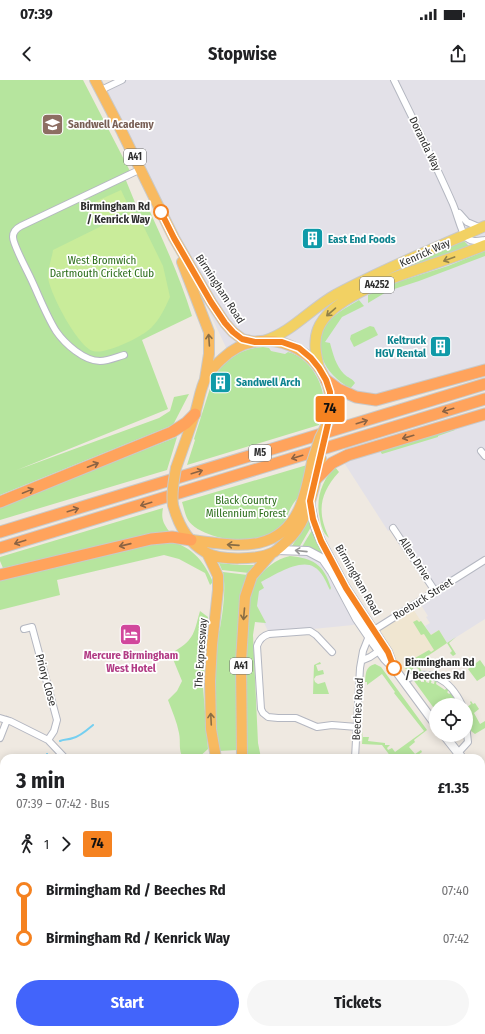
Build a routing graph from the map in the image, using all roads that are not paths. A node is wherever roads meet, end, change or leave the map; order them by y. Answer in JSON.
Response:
{"nodes":[{"id":1,"x":95,"y":80,"type":"edge"},
{"id":2,"x":122,"y":80,"type":"edge"},
{"id":3,"x":394,"y":80,"type":"edge"},
{"id":4,"x":101,"y":90,"type":"junction"},
{"id":5,"x":141,"y":169,"type":"junction"},
{"id":6,"x":456,"y":209,"type":"junction"},
{"id":7,"x":483,"y":227,"type":"edge"},
{"id":8,"x":464,"y":236,"type":"junction"},
{"id":9,"x":174,"y":238,"type":"junction"},
{"id":10,"x":485,"y":240,"type":"edge"},
{"id":11,"x":485,"y":244,"type":"edge"},
{"id":12,"x":259,"y":341,"type":"junction"},
{"id":13,"x":124,"y":355,"type":"dead end"},
{"id":14,"x":319,"y":368,"type":"junction"},
{"id":15,"x":485,"y":370,"type":"edge"},
{"id":16,"x":205,"y":378,"type":"junction"},
{"id":17,"x":326,"y":380,"type":"junction"},
{"id":18,"x":485,"y":384,"type":"edge"},
{"id":19,"x":485,"y":398,"type":"edge"},
{"id":20,"x":194,"y":414,"type":"junction"},
{"id":21,"x":485,"y":414,"type":"edge"},
{"id":22,"x":317,"y":461,"type":"junction"},
{"id":23,"x":315,"y":480,"type":"junction"},
{"id":24,"x":310,"y":501,"type":"junction"},
{"id":25,"x":0,"y":502,"type":"edge"},
{"id":26,"x":393,"y":528,"type":"dead end"},
{"id":27,"x":0,"y":532,"type":"edge"},
{"id":28,"x":191,"y":540,"type":"junction"},
{"id":29,"x":0,"y":548,"type":"edge"},
{"id":30,"x":275,"y":551,"type":"junction"},
{"id":31,"x":207,"y":553,"type":"junction"},
{"id":32,"x":485,"y":560,"type":"edge"},
{"id":33,"x":0,"y":575,"type":"edge"},
{"id":34,"x":435,"y":591,"type":"junction"},
{"id":35,"x":24,"y":629,"type":"dead end"},
{"id":36,"x":374,"y":637,"type":"junction"},
{"id":37,"x":332,"y":652,"type":"dead end"},
{"id":38,"x":378,"y":653,"type":"junction"},
{"id":39,"x":362,"y":660,"type":"junction"},
{"id":40,"x":394,"y":668,"type":"junction"},
{"id":41,"x":404,"y":680,"type":"junction"},
{"id":42,"x":458,"y":698,"type":"edge"},
{"id":43,"x":429,"y":715,"type":"edge"},
{"id":44,"x":0,"y":718,"type":"edge"},
{"id":45,"x":7,"y":720,"type":"junction"},
{"id":46,"x":357,"y":727,"type":"junction"},
{"id":47,"x":0,"y":738,"type":"edge"},
{"id":48,"x":48,"y":740,"type":"junction"},
{"id":49,"x":449,"y":742,"type":"edge"},
{"id":50,"x":468,"y":742,"type":"edge"},
{"id":51,"x":61,"y":754,"type":"edge"},
{"id":52,"x":215,"y":754,"type":"edge"},
{"id":53,"x":242,"y":754,"type":"edge"},
{"id":54,"x":355,"y":754,"type":"edge"},
{"id":55,"x":458,"y":754,"type":"edge"},
{"id":56,"x":461,"y":754,"type":"edge"}],
"edges":[{"from":1,"to":4,"type":"highway","name":"Birmingham Road","number":"A41"},
{"from":2,"to":4,"type":"street"},
{"from":3,"to":6,"type":"street","name":"Doranda Way"},
{"from":4,"to":5,"type":"highway","name":"Birmingham Road","number":"A41"},
{"from":5,"to":9,"type":"highway","name":"Birmingham Road","number":"A41"},
{"from":5,"to":13,"type":"street"},
{"from":6,"to":7,"type":"street","name":"Doranda Way"},
{"from":6,"to":8,"type":"street","name":"Doranda Way"},
{"from":7,"to":8,"type":"main road","name":"Kenrick Way","number":"A4252"},
{"from":8,"to":10,"type":"street"},
{"from":8,"to":12,"type":"main road","name":"Kenrick Way","number":"A4252"},
{"from":9,"to":12,"type":"highway","name":"Birmingham Road","number":"A41"},
{"from":16,"to":9,"type":"highway","name":"Birmingham Road","number":"A41","one_way":true},
{"from":11,"to":14,"type":"main road","name":"Kenrick Way","number":"A4252","one_way":true},
{"from":12,"to":14,"type":"highway","number":"A41"},
{"from":12,"to":16,"type":"highway","number":"A41"},
{"from":14,"to":17,"type":"highway","number":"A41"},
{"from":15,"to":17,"type":"highway"},
{"from":16,"to":20,"type":"highway","number":"A41"},
{"from":17,"to":22,"type":"highway","number":"A41","bridge":true},
{"from":27,"to":18,"type":"highway","number":"M5","one_way":true},
{"from":19,"to":29,"type":"highway","number":"M5","one_way":true},
{"from":25,"to":20,"type":"highway","one_way":true},
{"from":20,"to":28,"type":"highway","number":"A41","bridge":true},
{"from":21,"to":23,"type":"highway","one_way":true},
{"from":22,"to":23,"type":"highway","number":"A41"},
{"from":22,"to":28,"type":"highway","one_way":true},
{"from":23,"to":24,"type":"highway","number":"A41"},
{"from":24,"to":30,"type":"highway","number":"A41"},
{"from":24,"to":36,"type":"street","name":"Birmingham Road"},
{"from":26,"to":34,"type":"street","name":"Allen Drive"},
{"from":28,"to":31,"type":"highway","number":"A41"},
{"from":28,"to":33,"type":"highway","one_way":true},
{"from":30,"to":31,"type":"highway","number":"A41"},
{"from":36,"to":30,"type":"street","name":"Birmingham Road","one_way":true},
{"from":30,"to":53,"type":"highway","number":"A41","one_way":true},
{"from":52,"to":31,"type":"highway","name":"The Expressway","number":"A41","one_way":true},
{"from":32,"to":34,"type":"street","name":"Roebuck Street"},
{"from":34,"to":36,"type":"street","name":"Roebuck Street"},
{"from":35,"to":48,"type":"street","name":"Priory Close"},
{"from":36,"to":38,"type":"street","name":"Birmingham Road"},
{"from":36,"to":39,"type":"street","name":"Beeches Road"},
{"from":36,"to":40,"type":"street","name":"Birmingham Road"},
{"from":37,"to":46,"type":"street"},
{"from":38,"to":39,"type":"street"},
{"from":38,"to":40,"type":"street","name":"Birmingham Road"},
{"from":39,"to":46,"type":"street","name":"Beeches Road"},
{"from":40,"to":41,"type":"street","name":"Birmingham Road"},
{"from":41,"to":42,"type":"street"},
{"from":41,"to":43,"type":"street","name":"Birmingham Road"},
{"from":44,"to":45,"type":"street"},
{"from":45,"to":47,"type":"street"},
{"from":45,"to":48,"type":"street"},
{"from":46,"to":54,"type":"street","name":"Beeches Road"},
{"from":48,"to":51,"type":"street"},
{"from":49,"to":55,"type":"street"},
{"from":50,"to":56,"type":"street"}]}
